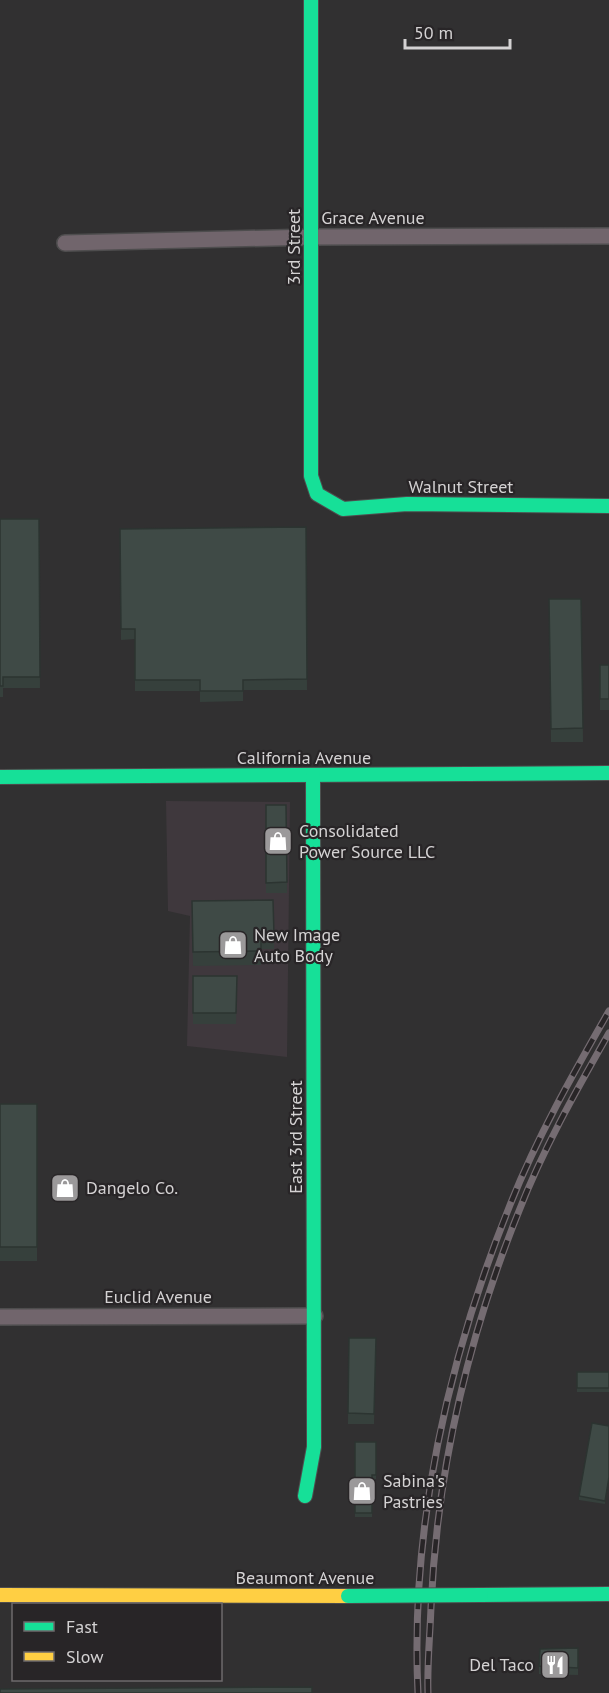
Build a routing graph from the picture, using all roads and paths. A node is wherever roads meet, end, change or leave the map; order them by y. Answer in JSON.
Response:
{"nodes":[{"id":1,"x":311,"y":0,"type":"edge"},
{"id":2,"x":609,"y":236,"type":"edge"},
{"id":3,"x":312,"y":237,"type":"junction"},
{"id":4,"x":65,"y":243,"type":"dead end"},
{"id":5,"x":318,"y":494,"type":"joint"},
{"id":6,"x":609,"y":506,"type":"edge"},
{"id":7,"x":609,"y":773,"type":"edge"},
{"id":8,"x":313,"y":776,"type":"junction"},
{"id":9,"x":0,"y":777,"type":"edge"},
{"id":10,"x":315,"y":1316,"type":"junction"},
{"id":11,"x":0,"y":1317,"type":"edge"},
{"id":12,"x":305,"y":1496,"type":"dead end"},
{"id":13,"x":609,"y":1594,"type":"edge"},
{"id":14,"x":0,"y":1595,"type":"edge"}],
"edges":[{"from":1,"to":3,"type":"main road","name":"3rd Street"},
{"from":2,"to":3,"type":"street","name":"Grace Avenue"},
{"from":3,"to":4,"type":"street","name":"Grace Avenue"},
{"from":3,"to":5,"type":"main road","name":"3rd Street"},
{"from":5,"to":6,"type":"main road","name":"Walnut Street"},
{"from":7,"to":8,"type":"main road","name":"California Avenue"},
{"from":8,"to":9,"type":"main road","name":"California Avenue"},
{"from":8,"to":10,"type":"main road","name":"East 3rd Street"},
{"from":10,"to":11,"type":"street","name":"Euclid Avenue"},
{"from":10,"to":12,"type":"main road","name":"East 3rd Street"},
{"from":13,"to":14,"type":"main road","name":"Beaumont Avenue","bridge":true}]}
